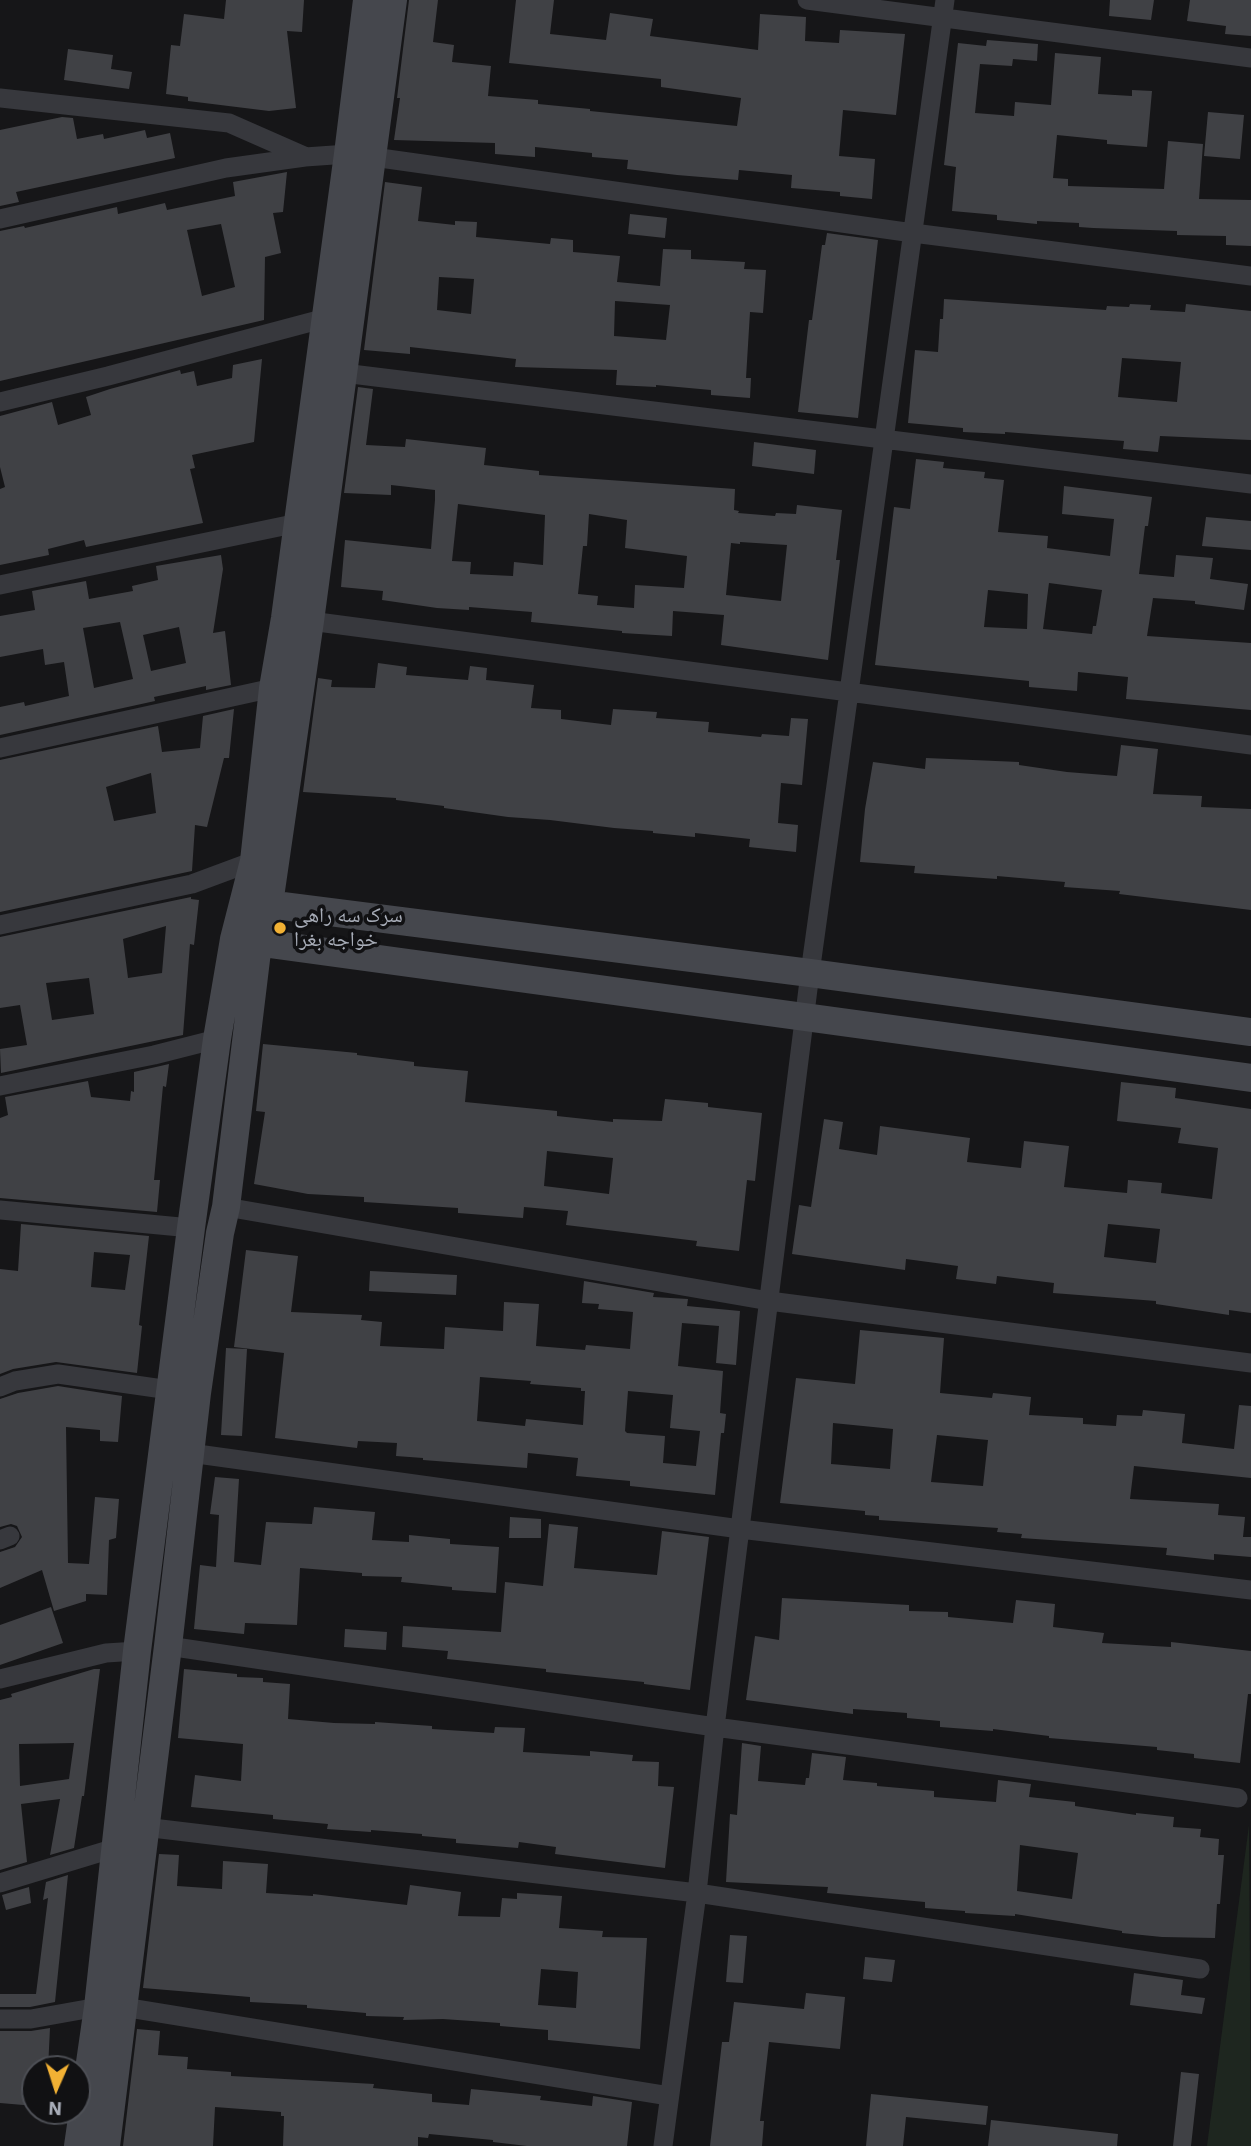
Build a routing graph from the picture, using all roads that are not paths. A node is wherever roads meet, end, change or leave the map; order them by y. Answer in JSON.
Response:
{"nodes":[{"id":1,"x":367,"y":0,"type":"edge"},
{"id":2,"x":393,"y":0,"type":"edge"},
{"id":3,"x":807,"y":0,"type":"edge"},
{"id":4,"x":944,"y":9,"type":"edge"},
{"id":5,"x":1251,"y":58,"type":"edge"},
{"id":6,"x":0,"y":98,"type":"edge"},
{"id":7,"x":361,"y":156,"type":"junction"},
{"id":8,"x":305,"y":157,"type":"junction"},
{"id":9,"x":0,"y":219,"type":"edge"},
{"id":10,"x":913,"y":233,"type":"junction"},
{"id":11,"x":1251,"y":276,"type":"edge"},
{"id":12,"x":326,"y":318,"type":"junction"},
{"id":13,"x":343,"y":373,"type":"junction"},
{"id":14,"x":0,"y":402,"type":"edge"},
{"id":15,"x":884,"y":440,"type":"junction"},
{"id":16,"x":1251,"y":484,"type":"edge"},
{"id":17,"x":298,"y":523,"type":"junction"},
{"id":18,"x":0,"y":585,"type":"edge"},
{"id":19,"x":310,"y":621,"type":"junction"},
{"id":20,"x":273,"y":688,"type":"junction"},
{"id":21,"x":849,"y":693,"type":"junction"},
{"id":22,"x":1251,"y":745,"type":"edge"},
{"id":23,"x":0,"y":748,"type":"edge"},
{"id":24,"x":254,"y":861,"type":"junction"},
{"id":25,"x":257,"y":902,"type":"junction"},
{"id":26,"x":0,"y":925,"type":"edge"},
{"id":27,"x":246,"y":941,"type":"junction"},
{"id":28,"x":810,"y":973,"type":"junction"},
{"id":29,"x":804,"y":1017,"type":"junction"},
{"id":30,"x":1251,"y":1032,"type":"edge"},
{"id":31,"x":217,"y":1039,"type":"junction"},
{"id":32,"x":1251,"y":1078,"type":"edge"},
{"id":33,"x":0,"y":1086,"type":"edge"},
{"id":34,"x":226,"y":1207,"type":"junction"},
{"id":35,"x":0,"y":1210,"type":"edge"},
{"id":36,"x":191,"y":1228,"type":"junction"},
{"id":37,"x":769,"y":1301,"type":"junction"},
{"id":38,"x":1251,"y":1363,"type":"edge"},
{"id":39,"x":0,"y":1387,"type":"edge"},
{"id":40,"x":170,"y":1390,"type":"junction"},
{"id":41,"x":190,"y":1453,"type":"junction"},
{"id":42,"x":740,"y":1529,"type":"junction"},
{"id":43,"x":1251,"y":1590,"type":"edge"},
{"id":44,"x":168,"y":1646,"type":"junction"},
{"id":45,"x":137,"y":1651,"type":"junction"},
{"id":46,"x":0,"y":1679,"type":"edge"},
{"id":47,"x":715,"y":1727,"type":"junction"},
{"id":48,"x":1238,"y":1798,"type":"dead end"},
{"id":49,"x":144,"y":1827,"type":"junction"},
{"id":50,"x":115,"y":1849,"type":"junction"},
{"id":51,"x":0,"y":1883,"type":"edge"},
{"id":52,"x":697,"y":1893,"type":"junction"},
{"id":53,"x":1200,"y":1969,"type":"dead end"},
{"id":54,"x":110,"y":2007,"type":"junction"},
{"id":55,"x":0,"y":2019,"type":"edge"},
{"id":56,"x":669,"y":2096,"type":"junction"},
{"id":57,"x":78,"y":2146,"type":"edge"},
{"id":58,"x":106,"y":2146,"type":"edge"},
{"id":59,"x":663,"y":2146,"type":"edge"}],
"edges":[{"from":1,"to":7,"type":"main road"},
{"from":2,"to":7,"type":"main road"},
{"from":3,"to":4,"type":"street"},
{"from":4,"to":5,"type":"street"},
{"from":4,"to":10,"type":"street"},
{"from":6,"to":8,"type":"street"},
{"from":7,"to":8,"type":"street"},
{"from":7,"to":10,"type":"street"},
{"from":7,"to":12,"type":"main road"},
{"from":7,"to":13,"type":"main road"},
{"from":8,"to":9,"type":"street"},
{"from":10,"to":11,"type":"street"},
{"from":10,"to":15,"type":"street"},
{"from":12,"to":14,"type":"street"},
{"from":12,"to":17,"type":"main road"},
{"from":13,"to":15,"type":"street"},
{"from":13,"to":19,"type":"main road"},
{"from":15,"to":16,"type":"street"},
{"from":15,"to":21,"type":"street"},
{"from":17,"to":18,"type":"street"},
{"from":17,"to":20,"type":"main road"},
{"from":19,"to":21,"type":"street"},
{"from":19,"to":25,"type":"main road"},
{"from":20,"to":23,"type":"street"},
{"from":20,"to":24,"type":"main road"},
{"from":21,"to":22,"type":"street"},
{"from":21,"to":28,"type":"street"},
{"from":24,"to":25,"type":"main road"},
{"from":24,"to":26,"type":"street"},
{"from":25,"to":27,"type":"main road"},
{"from":25,"to":28,"type":"main road"},
{"from":27,"to":29,"type":"main road"},
{"from":27,"to":31,"type":"main road"},
{"from":27,"to":34,"type":"main road"},
{"from":28,"to":29,"type":"street"},
{"from":28,"to":30,"type":"main road"},
{"from":29,"to":32,"type":"main road"},
{"from":29,"to":37,"type":"street"},
{"from":31,"to":33,"type":"street"},
{"from":31,"to":36,"type":"main road"},
{"from":34,"to":37,"type":"street"},
{"from":34,"to":41,"type":"main road"},
{"from":35,"to":36,"type":"street"},
{"from":36,"to":40,"type":"main road"},
{"from":37,"to":38,"type":"street"},
{"from":37,"to":42,"type":"street"},
{"from":39,"to":40,"type":"street"},
{"from":40,"to":45,"type":"main road"},
{"from":41,"to":42,"type":"street"},
{"from":41,"to":44,"type":"main road"},
{"from":42,"to":43,"type":"street"},
{"from":42,"to":47,"type":"street"},
{"from":44,"to":47,"type":"street"},
{"from":44,"to":49,"type":"main road"},
{"from":45,"to":46,"type":"street"},
{"from":45,"to":50,"type":"main road"},
{"from":47,"to":48,"type":"street"},
{"from":47,"to":52,"type":"street"},
{"from":49,"to":52,"type":"street"},
{"from":49,"to":54,"type":"main road"},
{"from":50,"to":51,"type":"street"},
{"from":50,"to":54,"type":"main road"},
{"from":52,"to":53,"type":"street"},
{"from":52,"to":56,"type":"street"},
{"from":54,"to":55,"type":"street"},
{"from":54,"to":56,"type":"street"},
{"from":54,"to":57,"type":"main road"},
{"from":54,"to":58,"type":"main road"},
{"from":56,"to":59,"type":"street"}]}
